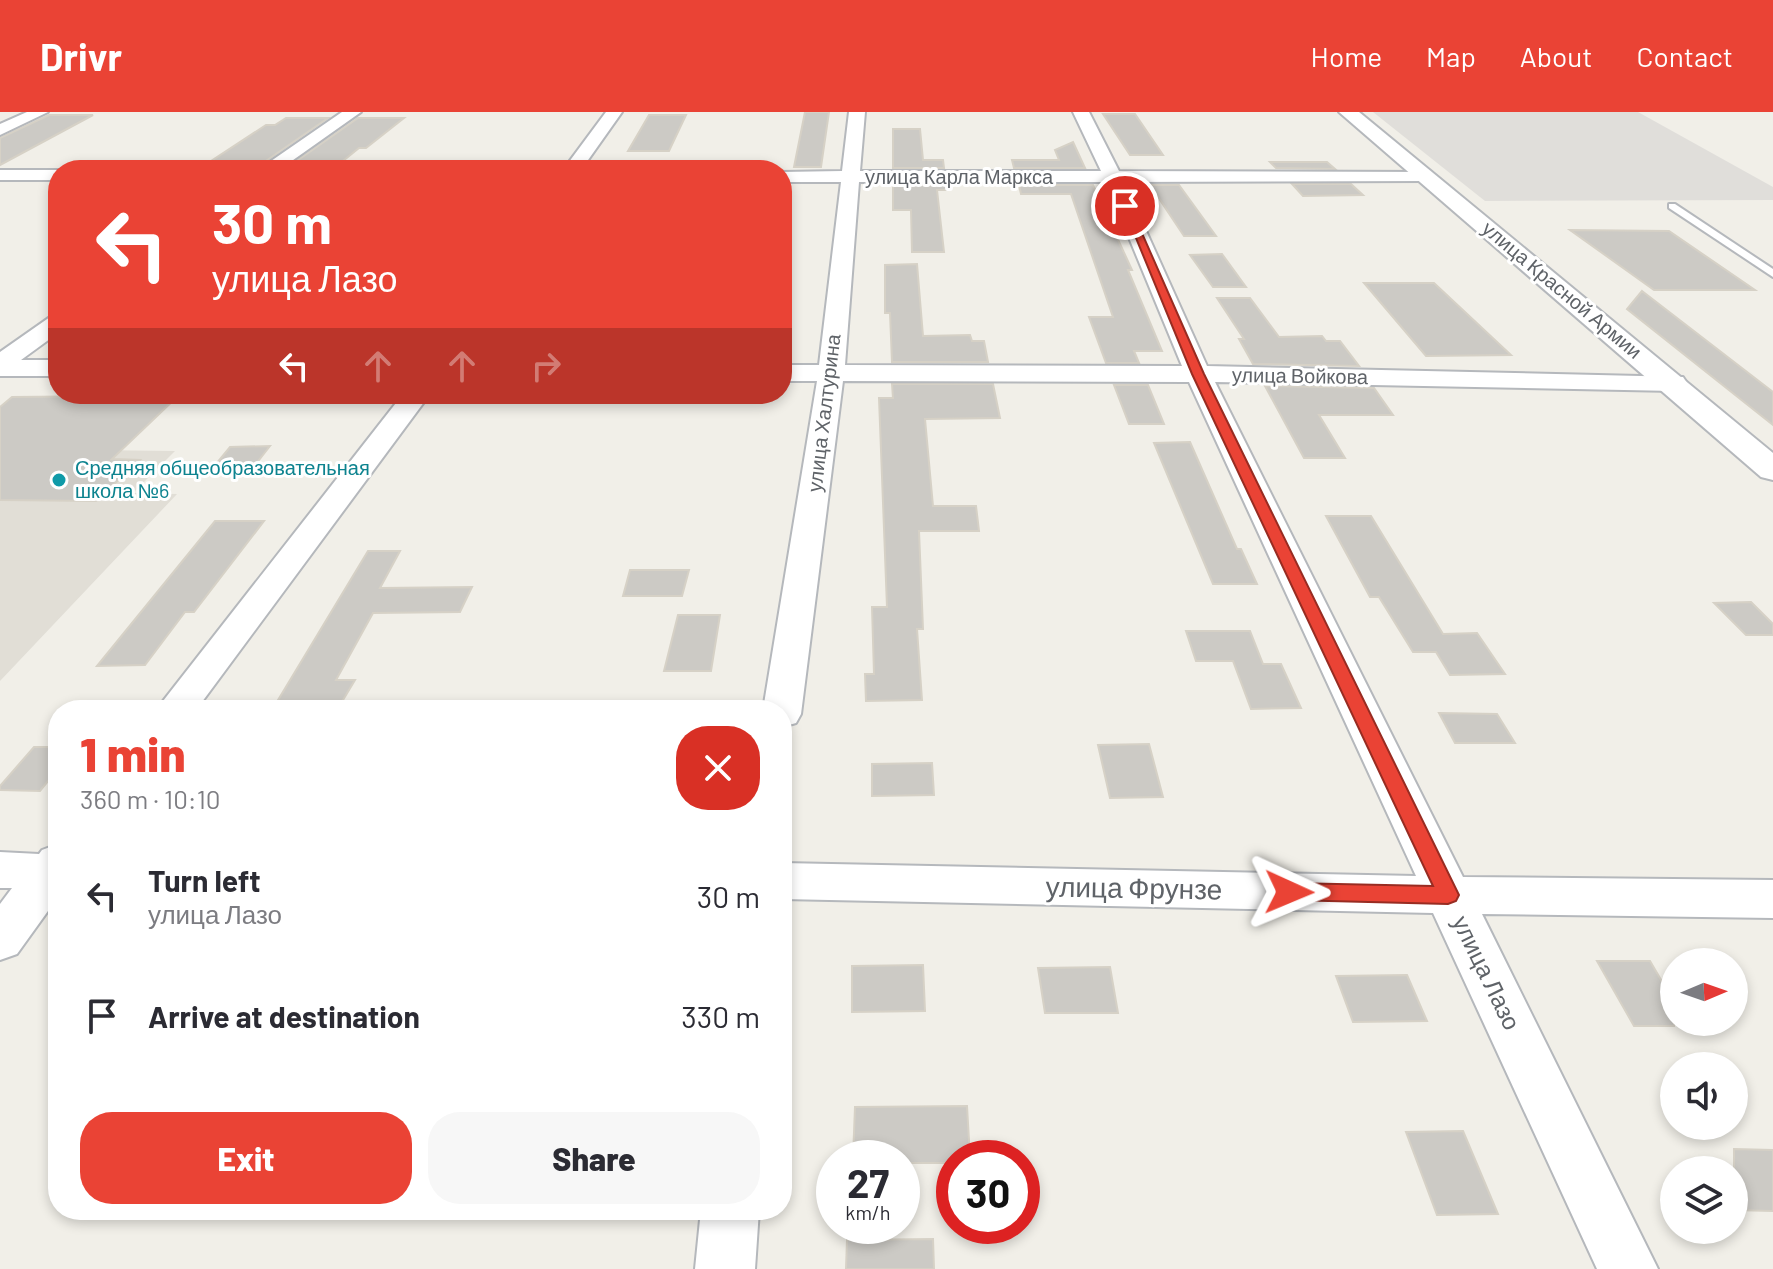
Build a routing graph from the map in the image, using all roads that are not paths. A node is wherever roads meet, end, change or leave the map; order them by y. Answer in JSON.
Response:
{"nodes":[{"id":1,"x":40,"y":112,"type":"edge"},
{"id":2,"x":353,"y":112,"type":"edge"},
{"id":3,"x":614,"y":112,"type":"edge"},
{"id":4,"x":857,"y":112,"type":"edge"},
{"id":5,"x":1081,"y":112,"type":"edge"},
{"id":6,"x":1348,"y":112,"type":"edge"},
{"id":7,"x":0,"y":130,"type":"edge"},
{"id":8,"x":282,"y":160,"type":"edge"},
{"id":9,"x":579,"y":160,"type":"edge"},
{"id":10,"x":0,"y":175,"type":"edge"},
{"id":11,"x":48,"y":175,"type":"edge"},
{"id":12,"x":1425,"y":176,"type":"junction"},
{"id":13,"x":792,"y":177,"type":"edge"},
{"id":14,"x":849,"y":177,"type":"junction"},
{"id":15,"x":1113,"y":178,"type":"junction"},
{"id":16,"x":1672,"y":206,"type":"dead end"},
{"id":17,"x":1773,"y":274,"type":"edge"},
{"id":18,"x":48,"y":330,"type":"edge"},
{"id":19,"x":0,"y":366,"type":"edge"},
{"id":20,"x":48,"y":368,"type":"edge"},
{"id":21,"x":792,"y":373,"type":"edge"},
{"id":22,"x":831,"y":374,"type":"junction"},
{"id":23,"x":1198,"y":374,"type":"junction"},
{"id":24,"x":1674,"y":383,"type":"junction"},
{"id":25,"x":409,"y":404,"type":"edge"},
{"id":26,"x":1773,"y":470,"type":"edge"},
{"id":27,"x":183,"y":700,"type":"edge"},
{"id":28,"x":784,"y":700,"type":"edge"},
{"id":29,"x":48,"y":869,"type":"edge"},
{"id":30,"x":0,"y":870,"type":"edge"},
{"id":31,"x":48,"y":878,"type":"edge"},
{"id":32,"x":792,"y":881,"type":"edge"},
{"id":33,"x":1448,"y":895,"type":"junction"},
{"id":34,"x":1773,"y":899,"type":"edge"},
{"id":35,"x":0,"y":940,"type":"edge"},
{"id":36,"x":729,"y":1220,"type":"edge"},
{"id":37,"x":725,"y":1269,"type":"edge"},
{"id":38,"x":1628,"y":1269,"type":"edge"}],
"edges":[{"from":1,"to":7,"type":"street"},
{"from":2,"to":8,"type":"street"},
{"from":3,"to":9,"type":"street"},
{"from":4,"to":14,"type":"street","name":"улица Халтурина"},
{"from":5,"to":15,"type":"street","name":"улица Лазо"},
{"from":6,"to":12,"type":"street","name":"улица Красной Армии"},
{"from":10,"to":11,"type":"street"},
{"from":12,"to":15,"type":"street","name":"улица Карла Маркса"},
{"from":12,"to":24,"type":"street","name":"улица Красной Армии"},
{"from":13,"to":14,"type":"street","name":"улица Карла Маркса"},
{"from":14,"to":15,"type":"street","name":"улица Карла Маркса"},
{"from":14,"to":22,"type":"street","name":"улица Халтурина"},
{"from":15,"to":23,"type":"street","name":"улица Лазо"},
{"from":16,"to":17,"type":"lane"},
{"from":18,"to":19,"type":"street"},
{"from":19,"to":20,"type":"street"},
{"from":21,"to":22,"type":"street","name":"улица Войкова"},
{"from":22,"to":23,"type":"street","name":"улица Войкова"},
{"from":22,"to":28,"type":"street","name":"улица Халтурина"},
{"from":23,"to":24,"type":"street","name":"улица Войкова"},
{"from":23,"to":33,"type":"street","name":"улица Лазо"},
{"from":24,"to":26,"type":"street","name":"улица Красной Армии"},
{"from":25,"to":27,"type":"street"},
{"from":29,"to":30,"type":"street"},
{"from":31,"to":35,"type":"street"},
{"from":32,"to":33,"type":"street","name":"улица Фрунзе"},
{"from":33,"to":34,"type":"street","name":"улица Фрунзе"},
{"from":33,"to":38,"type":"street","name":"улица Лазо"},
{"from":36,"to":37,"type":"street"}]}
